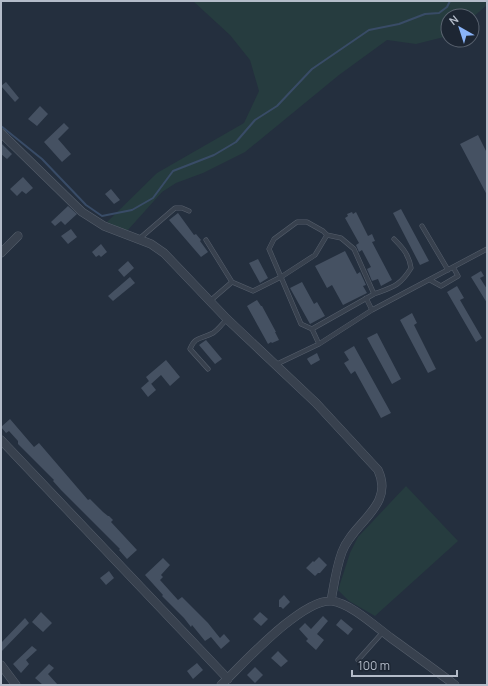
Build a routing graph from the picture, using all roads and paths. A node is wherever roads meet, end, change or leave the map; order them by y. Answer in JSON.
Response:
{"nodes":[{"id":1,"x":1,"y":133,"type":"edge"},
{"id":2,"x":189,"y":211,"type":"dead end"},
{"id":3,"x":422,"y":226,"type":"dead end"},
{"id":4,"x":18,"y":236,"type":"dead end"},
{"id":5,"x":327,"y":236,"type":"junction"},
{"id":6,"x":139,"y":239,"type":"junction"},
{"id":7,"x":394,"y":239,"type":"dead end"},
{"id":8,"x":206,"y":240,"type":"dead end"},
{"id":9,"x":487,"y":249,"type":"edge"},
{"id":10,"x":1,"y":253,"type":"edge"},
{"id":11,"x":453,"y":267,"type":"junction"},
{"id":12,"x":448,"y":270,"type":"junction"},
{"id":13,"x":281,"y":277,"type":"junction"},
{"id":14,"x":430,"y":280,"type":"junction"},
{"id":15,"x":232,"y":282,"type":"junction"},
{"id":16,"x":374,"y":294,"type":"junction"},
{"id":17,"x":366,"y":298,"type":"junction"},
{"id":18,"x":210,"y":301,"type":"junction"},
{"id":19,"x":372,"y":310,"type":"junction"},
{"id":20,"x":227,"y":319,"type":"junction"},
{"id":21,"x":312,"y":329,"type":"junction"},
{"id":22,"x":319,"y":344,"type":"junction"},
{"id":23,"x":275,"y":366,"type":"junction"},
{"id":24,"x":208,"y":370,"type":"dead end"},
{"id":25,"x":1,"y":440,"type":"edge"},
{"id":26,"x":331,"y":601,"type":"junction"},
{"id":27,"x":383,"y":632,"type":"junction"},
{"id":28,"x":358,"y":660,"type":"dead end"},
{"id":29,"x":1,"y":665,"type":"edge"},
{"id":30,"x":228,"y":679,"type":"junction"},
{"id":31,"x":16,"y":685,"type":"edge"},
{"id":32,"x":221,"y":685,"type":"edge"},
{"id":33,"x":455,"y":685,"type":"edge"}],
"edges":[{"from":1,"to":6,"type":"street"},
{"from":2,"to":6,"type":"lane"},
{"from":3,"to":12,"type":"lane"},
{"from":4,"to":10,"type":"street"},
{"from":5,"to":13,"type":"lane"},
{"from":5,"to":13,"type":"lane"},
{"from":5,"to":16,"type":"lane"},
{"from":6,"to":18,"type":"street"},
{"from":7,"to":16,"type":"lane"},
{"from":8,"to":15,"type":"lane"},
{"from":9,"to":11,"type":"lane"},
{"from":11,"to":12,"type":"lane"},
{"from":11,"to":14,"type":"lane"},
{"from":12,"to":14,"type":"lane"},
{"from":13,"to":15,"type":"lane"},
{"from":13,"to":21,"type":"lane"},
{"from":14,"to":19,"type":"lane"},
{"from":15,"to":18,"type":"lane"},
{"from":16,"to":17,"type":"lane"},
{"from":17,"to":19,"type":"lane"},
{"from":17,"to":21,"type":"lane"},
{"from":18,"to":20,"type":"street"},
{"from":19,"to":22,"type":"lane"},
{"from":20,"to":23,"type":"street"},
{"from":20,"to":24,"type":"lane"},
{"from":21,"to":22,"type":"lane"},
{"from":22,"to":23,"type":"lane"},
{"from":23,"to":26,"type":"street"},
{"from":25,"to":30,"type":"street"},
{"from":26,"to":27,"type":"street"},
{"from":26,"to":30,"type":"street"},
{"from":27,"to":28,"type":"lane"},
{"from":27,"to":33,"type":"street"},
{"from":29,"to":31,"type":"street"},
{"from":30,"to":32,"type":"street"}]}
